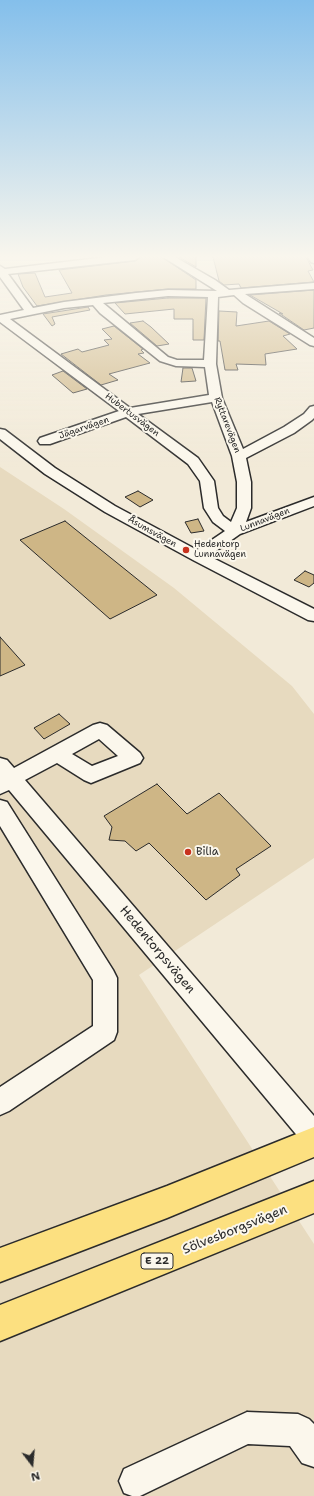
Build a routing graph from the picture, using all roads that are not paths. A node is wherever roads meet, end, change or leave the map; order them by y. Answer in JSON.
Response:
{"nodes":[{"id":1,"x":13,"y":327,"type":"edge"},
{"id":2,"x":124,"y":327,"type":"edge"},
{"id":3,"x":212,"y":327,"type":"edge"},
{"id":4,"x":289,"y":327,"type":"edge"},
{"id":5,"x":314,"y":343,"type":"edge"},
{"id":6,"x":210,"y":364,"type":"junction"},
{"id":7,"x":216,"y":398,"type":"junction"},
{"id":8,"x":314,"y":410,"type":"edge"},
{"id":9,"x":129,"y":412,"type":"junction"},
{"id":10,"x":0,"y":433,"type":"edge"},
{"id":11,"x":46,"y":441,"type":"dead end"},
{"id":12,"x":240,"y":456,"type":"junction"},
{"id":13,"x":314,"y":501,"type":"edge"},
{"id":14,"x":235,"y":531,"type":"junction"},
{"id":15,"x":198,"y":557,"type":"junction"},
{"id":16,"x":314,"y":616,"type":"edge"},
{"id":17,"x":57,"y":754,"type":"dead end"},
{"id":18,"x":4,"y":776,"type":"edge"},
{"id":19,"x":0,"y":808,"type":"edge"},
{"id":20,"x":0,"y":1102,"type":"edge"},
{"id":21,"x":314,"y":1136,"type":"edge"},
{"id":22,"x":314,"y":1142,"type":"edge"},
{"id":23,"x":314,"y":1197,"type":"edge"},
{"id":24,"x":0,"y":1265,"type":"edge"},
{"id":25,"x":0,"y":1323,"type":"edge"},
{"id":26,"x":314,"y":1451,"type":"edge"},
{"id":27,"x":136,"y":1481,"type":"dead end"}],
"edges":[{"from":1,"to":9,"type":"street","name":"Hubertusvägen"},
{"from":2,"to":6,"type":"street"},
{"from":3,"to":6,"type":"street","name":"Ryttarevägen"},
{"from":4,"to":5,"type":"street"},
{"from":6,"to":7,"type":"street","name":"Ryttarevägen"},
{"from":7,"to":9,"type":"street","name":"Jägarvägen"},
{"from":7,"to":12,"type":"street","name":"Ryttarevägen"},
{"from":8,"to":12,"type":"street"},
{"from":9,"to":11,"type":"street","name":"Jägarvägen"},
{"from":9,"to":14,"type":"street","name":"Hubertusvägen"},
{"from":10,"to":15,"type":"street","name":"Åsumsvägen"},
{"from":12,"to":14,"type":"street","name":"Ryttarevägen"},
{"from":13,"to":14,"type":"street","name":"Lunnavägen"},
{"from":14,"to":15,"type":"street","name":"Lunnavägen"},
{"from":15,"to":16,"type":"street","name":"Åsumsvägen"},
{"from":17,"to":18,"type":"street"},
{"from":18,"to":21,"type":"street","name":"Hedentorpsvägen"},
{"from":19,"to":20,"type":"street"},
{"from":22,"to":24,"type":"highway"},
{"from":23,"to":25,"type":"highway","name":"Sölvesborgsvägen","number":"E 22"},
{"from":26,"to":27,"type":"street"}]}
